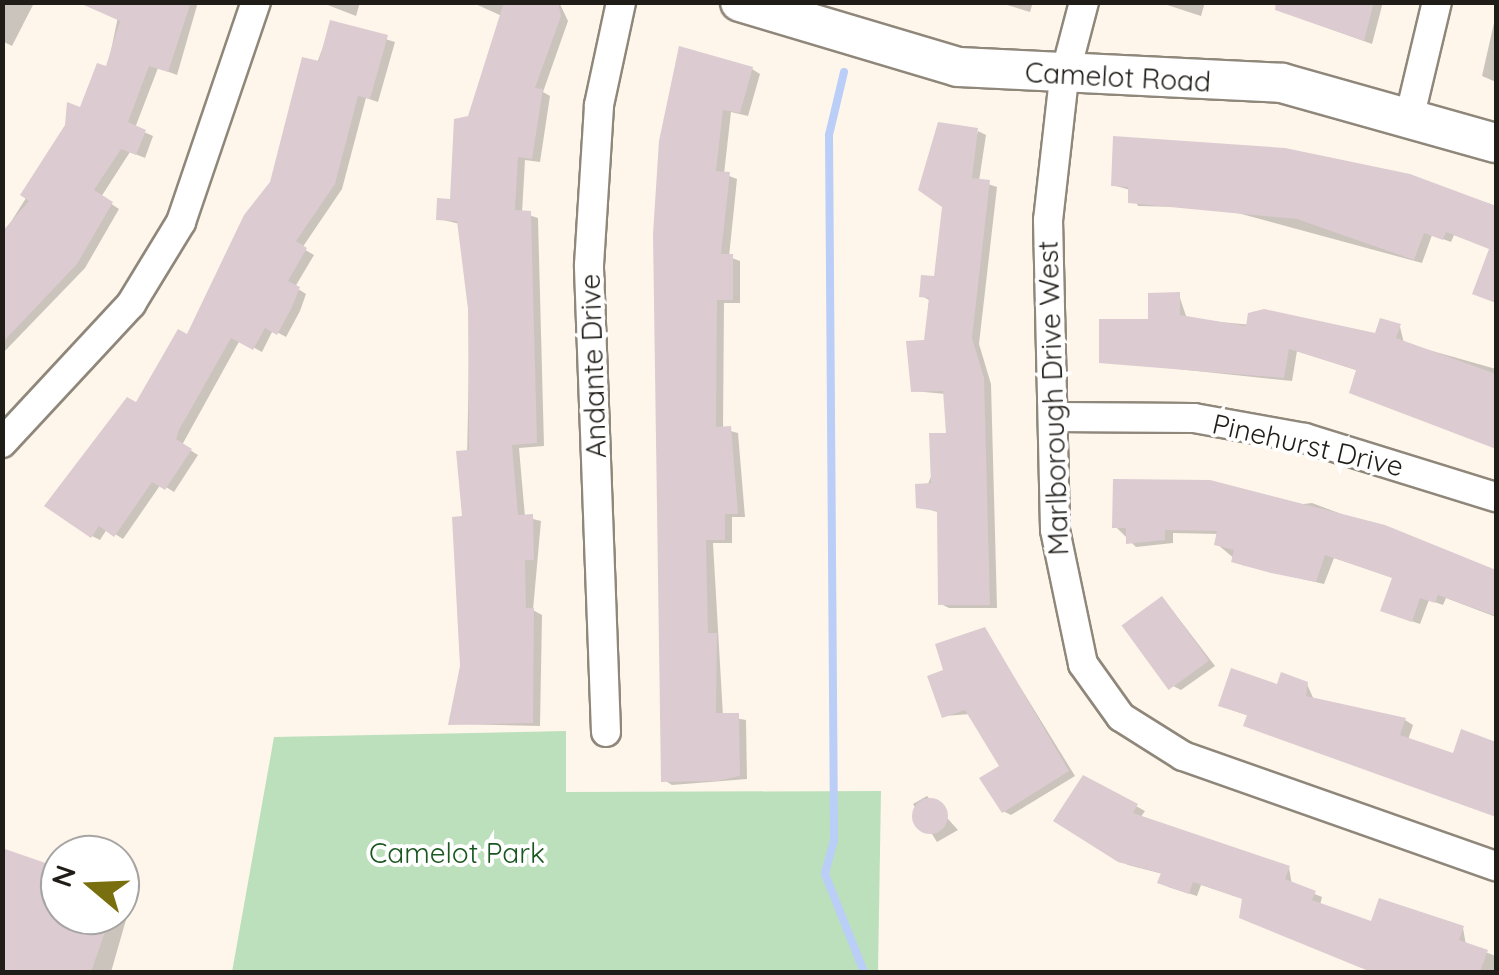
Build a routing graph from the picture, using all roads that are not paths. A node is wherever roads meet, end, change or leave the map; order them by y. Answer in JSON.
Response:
{"nodes":[{"id":1,"x":256,"y":2,"type":"edge"},
{"id":2,"x":621,"y":2,"type":"edge"},
{"id":3,"x":740,"y":2,"type":"edge"},
{"id":4,"x":1084,"y":2,"type":"edge"},
{"id":5,"x":1436,"y":2,"type":"edge"},
{"id":6,"x":1064,"y":78,"type":"junction"},
{"id":7,"x":1410,"y":115,"type":"junction"},
{"id":8,"x":1496,"y":143,"type":"edge"},
{"id":9,"x":1055,"y":417,"type":"junction"},
{"id":10,"x":2,"y":443,"type":"edge"},
{"id":11,"x":1496,"y":497,"type":"edge"},
{"id":12,"x":606,"y":732,"type":"dead end"},
{"id":13,"x":1496,"y":866,"type":"edge"}],
"edges":[{"from":1,"to":10,"type":"street"},
{"from":2,"to":12,"type":"street","name":"Andante Drive"},
{"from":3,"to":6,"type":"street","name":"Camelot Road"},
{"from":4,"to":6,"type":"street","name":"Marlborough Drive West"},
{"from":5,"to":7,"type":"street"},
{"from":6,"to":7,"type":"street","name":"Camelot Road"},
{"from":6,"to":9,"type":"street","name":"Marlborough Drive West"},
{"from":7,"to":8,"type":"street","name":"Camelot Road"},
{"from":9,"to":11,"type":"street","name":"Pinehurst Drive"},
{"from":9,"to":13,"type":"street","name":"Marlborough Drive West"}]}
